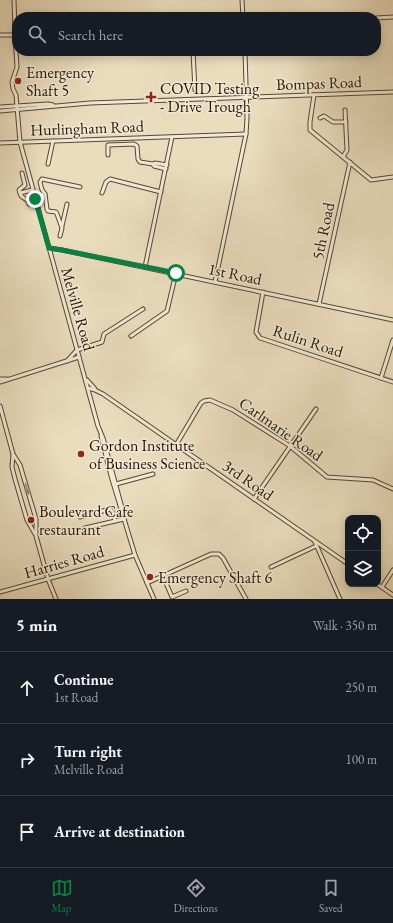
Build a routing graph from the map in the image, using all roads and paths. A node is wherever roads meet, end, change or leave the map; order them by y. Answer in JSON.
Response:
{"nodes":[{"id":1,"x":14,"y":0,"type":"edge"},
{"id":2,"x":242,"y":0,"type":"edge"},
{"id":3,"x":14,"y":12,"type":"edge"},
{"id":4,"x":243,"y":12,"type":"edge"},
{"id":5,"x":393,"y":17,"type":"edge"},
{"id":6,"x":381,"y":18,"type":"edge"},
{"id":7,"x":12,"y":34,"type":"edge"},
{"id":8,"x":0,"y":35,"type":"edge"},
{"id":9,"x":16,"y":56,"type":"edge"},
{"id":10,"x":193,"y":56,"type":"edge"},
{"id":11,"x":245,"y":56,"type":"edge"},
{"id":12,"x":195,"y":90,"type":"dead end"},
{"id":13,"x":393,"y":92,"type":"edge"},
{"id":14,"x":314,"y":95,"type":"junction"},
{"id":15,"x":246,"y":97,"type":"junction"},
{"id":16,"x":54,"y":105,"type":"junction"},
{"id":17,"x":17,"y":106,"type":"junction"},
{"id":18,"x":0,"y":107,"type":"edge"},
{"id":19,"x":18,"y":110,"type":"junction"},
{"id":20,"x":345,"y":110,"type":"dead end"},
{"id":21,"x":0,"y":111,"type":"edge"},
{"id":22,"x":320,"y":118,"type":"dead end"},
{"id":23,"x":346,"y":122,"type":"junction"},
{"id":24,"x":246,"y":134,"type":"junction"},
{"id":25,"x":172,"y":137,"type":"junction"},
{"id":26,"x":53,"y":140,"type":"junction"},
{"id":27,"x":20,"y":142,"type":"junction"},
{"id":28,"x":0,"y":143,"type":"edge"},
{"id":29,"x":108,"y":155,"type":"dead end"},
{"id":30,"x":343,"y":157,"type":"junction"},
{"id":31,"x":350,"y":162,"type":"junction"},
{"id":32,"x":48,"y":164,"type":"dead end"},
{"id":33,"x":153,"y":164,"type":"junction"},
{"id":34,"x":167,"y":165,"type":"junction"},
{"id":35,"x":166,"y":169,"type":"junction"},
{"id":36,"x":22,"y":173,"type":"dead end"},
{"id":37,"x":393,"y":177,"type":"edge"},
{"id":38,"x":80,"y":187,"type":"dead end"},
{"id":39,"x":32,"y":190,"type":"junction"},
{"id":40,"x":162,"y":192,"type":"junction"},
{"id":41,"x":20,"y":193,"type":"junction"},
{"id":42,"x":102,"y":193,"type":"dead end"},
{"id":43,"x":45,"y":195,"type":"junction"},
{"id":44,"x":34,"y":198,"type":"junction"},
{"id":45,"x":29,"y":204,"type":"dead end"},
{"id":46,"x":67,"y":204,"type":"dead end"},
{"id":47,"x":62,"y":228,"type":"junction"},
{"id":48,"x":60,"y":236,"type":"dead end"},
{"id":49,"x":49,"y":248,"type":"junction"},
{"id":50,"x":145,"y":267,"type":"junction"},
{"id":51,"x":176,"y":273,"type":"junction"},
{"id":52,"x":215,"y":282,"type":"junction"},
{"id":53,"x":263,"y":292,"type":"junction"},
{"id":54,"x":319,"y":304,"type":"junction"},
{"id":55,"x":143,"y":309,"type":"dead end"},
{"id":56,"x":393,"y":320,"type":"edge"},
{"id":57,"x":131,"y":336,"type":"dead end"},
{"id":58,"x":393,"y":340,"type":"edge"},
{"id":59,"x":77,"y":350,"type":"junction"},
{"id":60,"x":79,"y":357,"type":"junction"},
{"id":61,"x":67,"y":361,"type":"junction"},
{"id":62,"x":381,"y":378,"type":"junction"},
{"id":63,"x":85,"y":379,"type":"junction"},
{"id":64,"x":0,"y":380,"type":"edge"},
{"id":65,"x":393,"y":382,"type":"edge"},
{"id":66,"x":88,"y":388,"type":"junction"},
{"id":67,"x":95,"y":390,"type":"junction"},
{"id":68,"x":0,"y":406,"type":"edge"},
{"id":69,"x":316,"y":408,"type":"dead end"},
{"id":70,"x":101,"y":435,"type":"junction"},
{"id":71,"x":176,"y":446,"type":"junction"},
{"id":72,"x":290,"y":446,"type":"junction"},
{"id":73,"x":13,"y":454,"type":"junction"},
{"id":74,"x":153,"y":474,"type":"dead end"},
{"id":75,"x":116,"y":484,"type":"junction"},
{"id":76,"x":393,"y":489,"type":"edge"},
{"id":77,"x":254,"y":499,"type":"junction"},
{"id":78,"x":122,"y":510,"type":"junction"},
{"id":79,"x":80,"y":517,"type":"dead end"},
{"id":80,"x":124,"y":519,"type":"junction"},
{"id":81,"x":115,"y":521,"type":"junction"},
{"id":82,"x":85,"y":528,"type":"dead end"},
{"id":83,"x":36,"y":536,"type":"junction"},
{"id":84,"x":314,"y":541,"type":"junction"},
{"id":85,"x":316,"y":546,"type":"junction"},
{"id":86,"x":135,"y":555,"type":"junction"},
{"id":87,"x":345,"y":562,"type":"edge"},
{"id":88,"x":271,"y":567,"type":"dead end"},
{"id":89,"x":393,"y":570,"type":"edge"},
{"id":90,"x":162,"y":576,"type":"junction"},
{"id":91,"x":48,"y":579,"type":"junction"},
{"id":92,"x":147,"y":583,"type":"junction"},
{"id":93,"x":382,"y":587,"type":"joint"},
{"id":94,"x":186,"y":591,"type":"dead end"},
{"id":95,"x":0,"y":592,"type":"edge"},
{"id":96,"x":393,"y":595,"type":"edge"},
{"id":97,"x":170,"y":598,"type":"edge"},
{"id":98,"x":56,"y":599,"type":"edge"},
{"id":99,"x":154,"y":599,"type":"edge"},
{"id":100,"x":246,"y":599,"type":"edge"},
{"id":101,"x":340,"y":599,"type":"edge"}],
"edges":[{"from":1,"to":3,"type":"street","name":"Melville Road"},
{"from":2,"to":4,"type":"street"},
{"from":5,"to":6,"type":"street"},
{"from":7,"to":8,"type":"street"},
{"from":9,"to":17,"type":"street","name":"Melville Road"},
{"from":10,"to":12,"type":"street"},
{"from":11,"to":15,"type":"street"},
{"from":13,"to":14,"type":"street","name":"Bompas Road"},
{"from":14,"to":15,"type":"street","name":"Bompas Road"},
{"from":14,"to":30,"type":"street"},
{"from":15,"to":16,"type":"street","name":"Bompas Road"},
{"from":15,"to":24,"type":"street"},
{"from":16,"to":17,"type":"street","name":"Bompas Road"},
{"from":16,"to":19,"type":"street","name":"Bompas Road"},
{"from":17,"to":18,"type":"street","name":"Bompas Road"},
{"from":17,"to":19,"type":"street","name":"Melville Road"},
{"from":19,"to":21,"type":"street","name":"Bompas Road"},
{"from":19,"to":27,"type":"street","name":"Melville Road"},
{"from":20,"to":23,"type":"street"},
{"from":22,"to":23,"type":"street"},
{"from":23,"to":30,"type":"street"},
{"from":24,"to":25,"type":"street","name":"Hurlingham Road"},
{"from":24,"to":52,"type":"street"},
{"from":25,"to":26,"type":"street","name":"Hurlingham Road"},
{"from":25,"to":34,"type":"street"},
{"from":26,"to":27,"type":"street","name":"Hurlingham Road"},
{"from":26,"to":32,"type":"street"},
{"from":27,"to":28,"type":"street","name":"Hurlingham Road"},
{"from":27,"to":39,"type":"street","name":"Melville Road"},
{"from":29,"to":33,"type":"street"},
{"from":30,"to":31,"type":"street"},
{"from":31,"to":37,"type":"street"},
{"from":31,"to":54,"type":"street","name":"5th Road"},
{"from":33,"to":34,"type":"street"},
{"from":33,"to":35,"type":"street"},
{"from":34,"to":35,"type":"street"},
{"from":35,"to":40,"type":"street"},
{"from":36,"to":41,"type":"street"},
{"from":38,"to":43,"type":"street"},
{"from":39,"to":41,"type":"street"},
{"from":39,"to":44,"type":"street","name":"Melville Road"},
{"from":40,"to":42,"type":"street"},
{"from":40,"to":50,"type":"street"},
{"from":41,"to":45,"type":"street"},
{"from":43,"to":44,"type":"street"},
{"from":43,"to":47,"type":"street"},
{"from":44,"to":49,"type":"street","name":"Melville Road"},
{"from":46,"to":47,"type":"street"},
{"from":47,"to":48,"type":"street"},
{"from":49,"to":50,"type":"street","name":"1st Road"},
{"from":49,"to":59,"type":"street","name":"Melville Road"},
{"from":50,"to":51,"type":"street","name":"1st Road"},
{"from":51,"to":52,"type":"street","name":"1st Road"},
{"from":51,"to":57,"type":"street"},
{"from":52,"to":53,"type":"street","name":"1st Road"},
{"from":53,"to":54,"type":"street","name":"1st Road"},
{"from":53,"to":62,"type":"street","name":"Rulin Road"},
{"from":54,"to":56,"type":"street","name":"1st Road"},
{"from":55,"to":59,"type":"street"},
{"from":58,"to":62,"type":"street"},
{"from":59,"to":60,"type":"street","name":"Melville Road"},
{"from":59,"to":61,"type":"street"},
{"from":60,"to":61,"type":"street"},
{"from":60,"to":63,"type":"street","name":"Melville Road"},
{"from":61,"to":64,"type":"street"},
{"from":62,"to":65,"type":"street","name":"Rulin Road"},
{"from":63,"to":66,"type":"street","name":"Melville Road"},
{"from":63,"to":67,"type":"street","name":"3rd Road"},
{"from":66,"to":67,"type":"street","name":"3rd Road"},
{"from":66,"to":70,"type":"street","name":"Melville Road"},
{"from":67,"to":71,"type":"street","name":"3rd Road"},
{"from":68,"to":73,"type":"street"},
{"from":69,"to":72,"type":"street"},
{"from":70,"to":75,"type":"street","name":"Melville Road"},
{"from":70,"to":78,"type":"street","name":"Melville Road"},
{"from":71,"to":72,"type":"street","name":"Carlmarie Road"},
{"from":71,"to":77,"type":"street","name":"3rd Road"},
{"from":72,"to":76,"type":"street","name":"Carlmarie Road"},
{"from":72,"to":77,"type":"street"},
{"from":73,"to":83,"type":"street","one_way":true},
{"from":73,"to":83,"type":"street"},
{"from":74,"to":75,"type":"street"},
{"from":75,"to":78,"type":"street","name":"Melville Road"},
{"from":77,"to":84,"type":"street","name":"3rd Road"},
{"from":78,"to":80,"type":"street","name":"Melville Road"},
{"from":79,"to":81,"type":"street"},
{"from":80,"to":81,"type":"street"},
{"from":80,"to":86,"type":"street","name":"Melville Road"},
{"from":81,"to":82,"type":"street"},
{"from":83,"to":91,"type":"street"},
{"from":84,"to":85,"type":"street"},
{"from":84,"to":87,"type":"street","name":"3rd Road"},
{"from":85,"to":88,"type":"street"},
{"from":85,"to":101,"type":"street"},
{"from":86,"to":91,"type":"street","name":"Harries Road"},
{"from":86,"to":92,"type":"street","name":"Melville Road"},
{"from":89,"to":93,"type":"street"},
{"from":90,"to":92,"type":"street"},
{"from":90,"to":97,"type":"street"},
{"from":90,"to":100,"type":"street"},
{"from":91,"to":95,"type":"street","name":"Harries Road"},
{"from":91,"to":98,"type":"street"},
{"from":92,"to":99,"type":"street","name":"Melville Road"},
{"from":93,"to":96,"type":"street"},
{"from":94,"to":97,"type":"street"}]}
